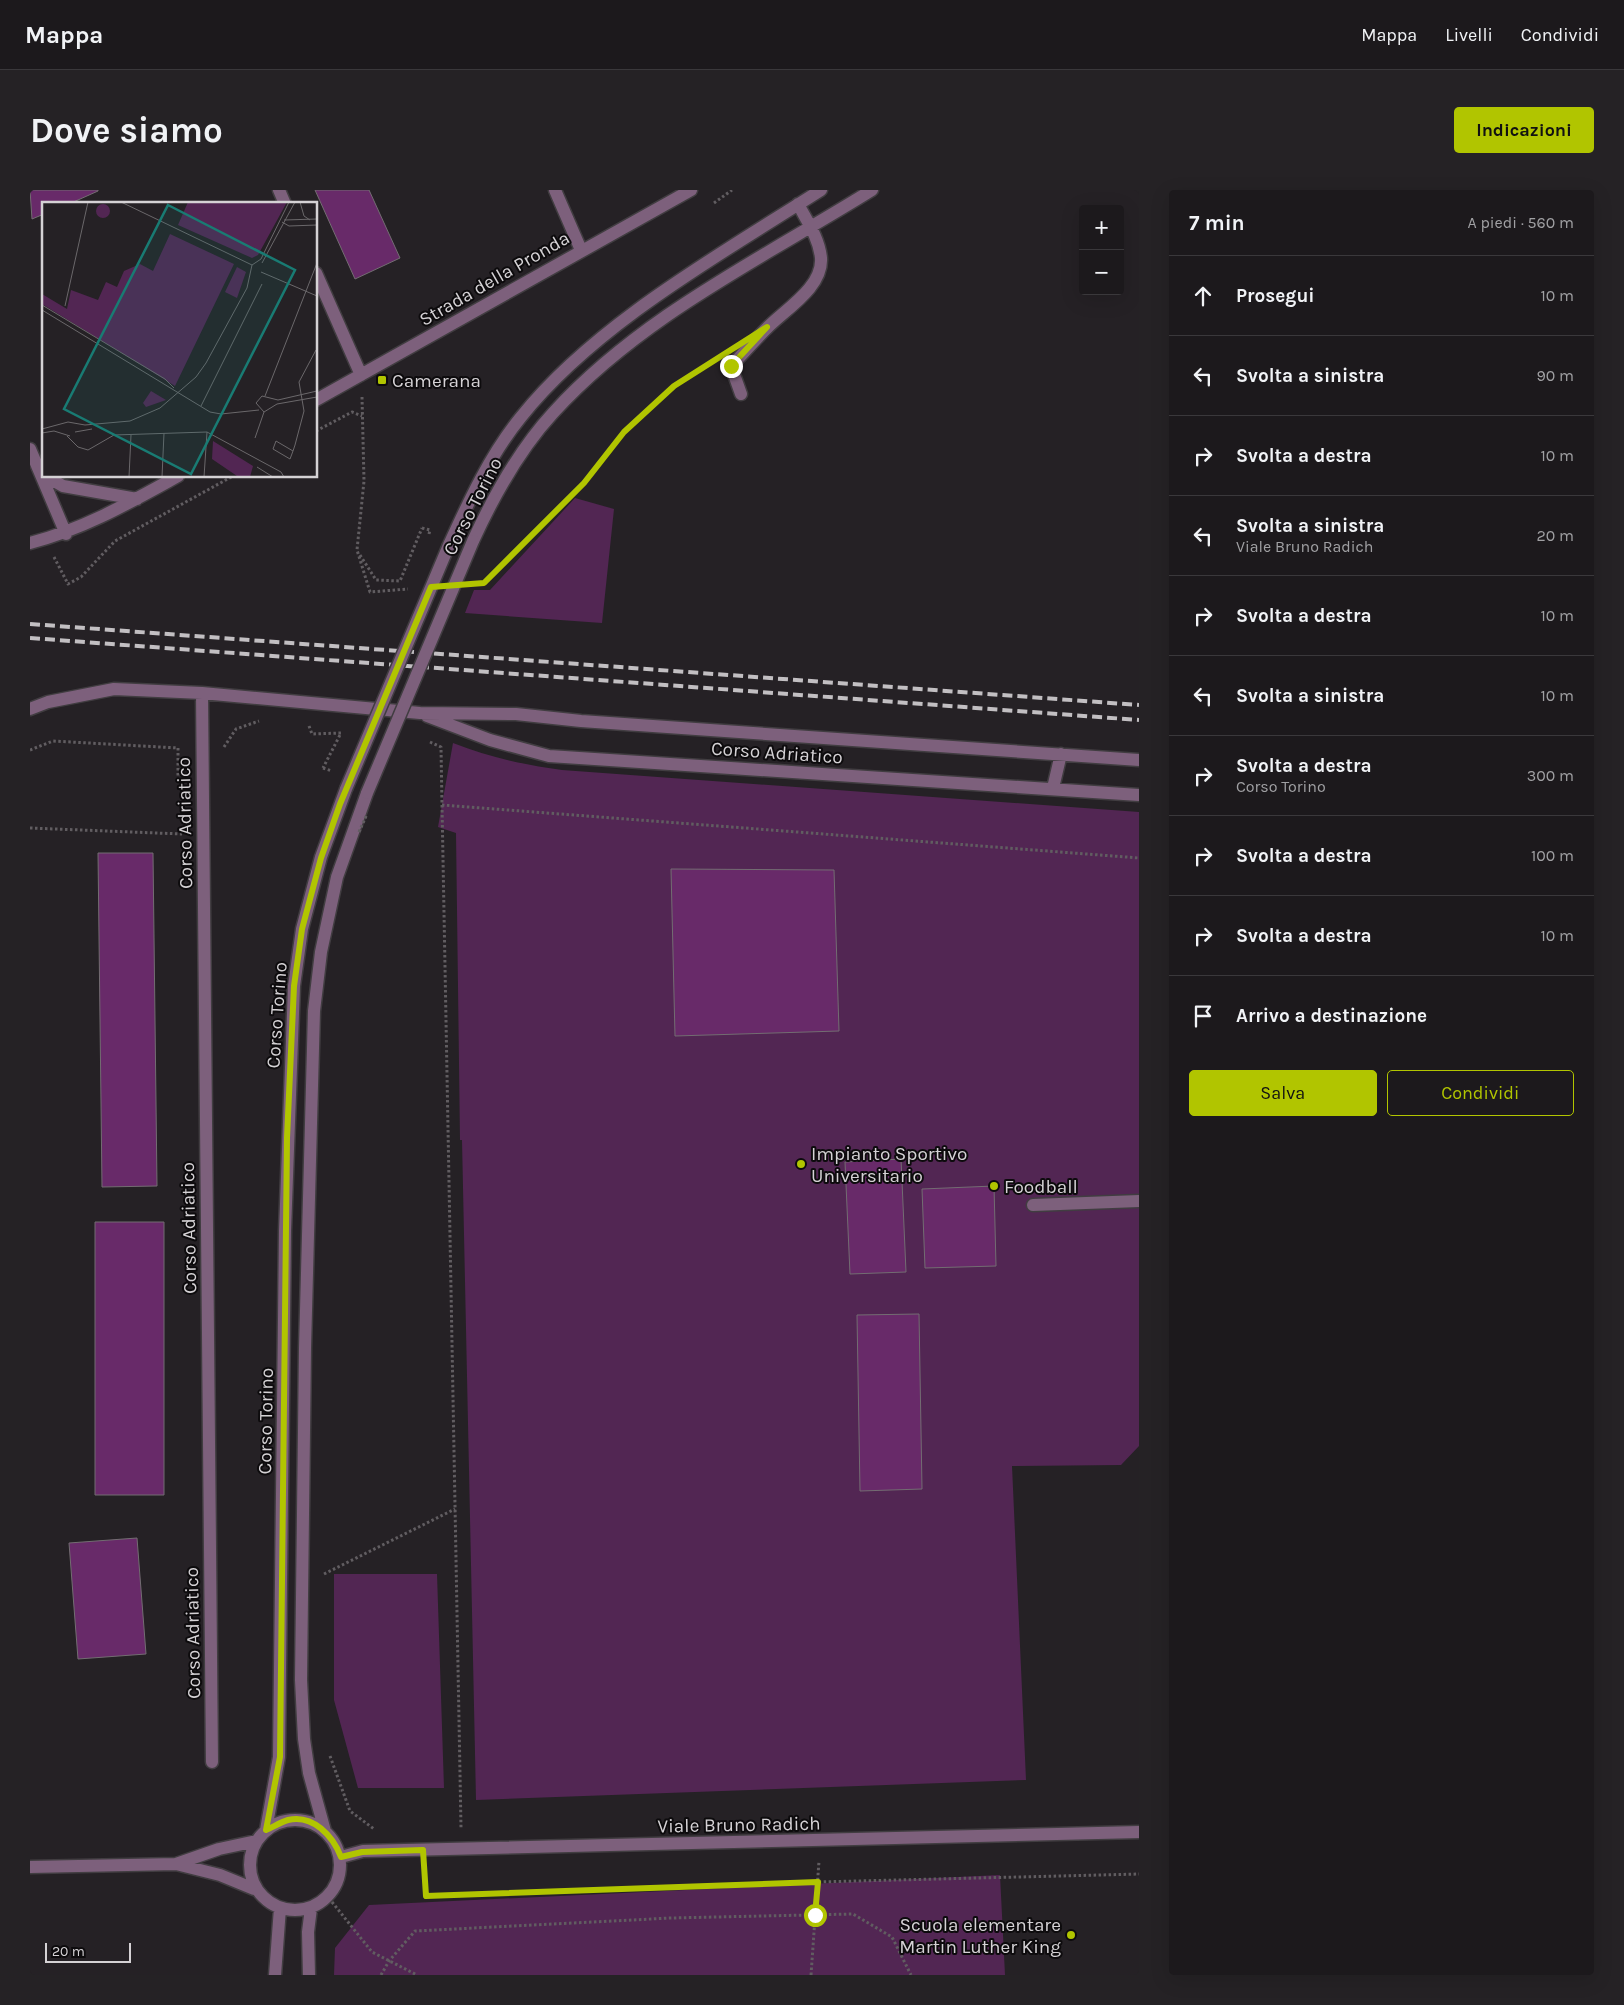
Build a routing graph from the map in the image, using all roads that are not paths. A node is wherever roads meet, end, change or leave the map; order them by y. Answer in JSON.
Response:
{"nodes":[{"id":1,"x":279,"y":190,"type":"edge"},
{"id":2,"x":555,"y":190,"type":"edge"},
{"id":3,"x":691,"y":190,"type":"edge"},
{"id":4,"x":821,"y":190,"type":"edge"},
{"id":5,"x":872,"y":190,"type":"edge"},
{"id":6,"x":284,"y":202,"type":"edge"},
{"id":7,"x":798,"y":204,"type":"junction"},
{"id":8,"x":810,"y":227,"type":"junction"},
{"id":9,"x":581,"y":250,"type":"junction"},
{"id":10,"x":318,"y":278,"type":"edge"},
{"id":11,"x":361,"y":375,"type":"junction"},
{"id":12,"x":741,"y":394,"type":"dead end"},
{"id":13,"x":318,"y":399,"type":"edge"},
{"id":14,"x":30,"y":449,"type":"edge"},
{"id":15,"x":42,"y":473,"type":"edge"},
{"id":16,"x":44,"y":478,"type":"edge"},
{"id":17,"x":48,"y":478,"type":"edge"},
{"id":18,"x":174,"y":478,"type":"edge"},
{"id":19,"x":137,"y":499,"type":"junction"},
{"id":20,"x":66,"y":534,"type":"junction"},
{"id":21,"x":30,"y":543,"type":"edge"},
{"id":22,"x":202,"y":693,"type":"junction"},
{"id":23,"x":30,"y":709,"type":"edge"},
{"id":24,"x":420,"y":713,"type":"junction"},
{"id":25,"x":1061,"y":754,"type":"junction"},
{"id":26,"x":1139,"y":760,"type":"edge"},
{"id":27,"x":1052,"y":788,"type":"junction"},
{"id":28,"x":1139,"y":795,"type":"edge"},
{"id":29,"x":1139,"y":1201,"type":"edge"},
{"id":30,"x":1033,"y":1206,"type":"dead end"},
{"id":31,"x":212,"y":1762,"type":"dead end"},
{"id":32,"x":266,"y":1830,"type":"junction"},
{"id":33,"x":326,"y":1831,"type":"junction"},
{"id":34,"x":1139,"y":1832,"type":"edge"},
{"id":35,"x":256,"y":1842,"type":"junction"},
{"id":36,"x":341,"y":1857,"type":"junction"},
{"id":37,"x":176,"y":1864,"type":"junction"},
{"id":38,"x":30,"y":1867,"type":"edge"},
{"id":39,"x":254,"y":1889,"type":"junction"},
{"id":40,"x":280,"y":1908,"type":"junction"},
{"id":41,"x":311,"y":1908,"type":"junction"},
{"id":42,"x":274,"y":1975,"type":"edge"},
{"id":43,"x":309,"y":1975,"type":"edge"}],
"edges":[{"from":1,"to":6,"type":"street"},
{"from":2,"to":9,"type":"street"},
{"from":3,"to":9,"type":"street","name":"Strada della Pronda"},
{"from":4,"to":7,"type":"street","name":"Corso Torino"},
{"from":5,"to":8,"type":"street","name":"Corso Torino"},
{"from":7,"to":8,"type":"street"},
{"from":7,"to":32,"type":"street","name":"Corso Torino","bridge":true},
{"from":8,"to":12,"type":"street"},
{"from":8,"to":33,"type":"street","name":"Corso Torino","bridge":true},
{"from":9,"to":11,"type":"street","name":"Strada della Pronda"},
{"from":10,"to":11,"type":"street"},
{"from":11,"to":13,"type":"street","name":"Strada della Pronda"},
{"from":14,"to":15,"type":"street"},
{"from":16,"to":20,"type":"street"},
{"from":17,"to":19,"type":"street"},
{"from":18,"to":19,"type":"street"},
{"from":19,"to":20,"type":"street"},
{"from":20,"to":21,"type":"street"},
{"from":22,"to":23,"type":"street","name":"Corso Adriatico"},
{"from":22,"to":24,"type":"street","name":"Corso Adriatico"},
{"from":22,"to":31,"type":"street","name":"Corso Adriatico"},
{"from":24,"to":25,"type":"street","name":"Corso Adriatico"},
{"from":24,"to":27,"type":"street","name":"Corso Adriatico"},
{"from":25,"to":26,"type":"street","name":"Corso Adriatico"},
{"from":25,"to":27,"type":"street"},
{"from":27,"to":28,"type":"street","name":"Corso Adriatico"},
{"from":29,"to":30,"type":"street"},
{"from":32,"to":33,"type":"street"},
{"from":32,"to":35,"type":"street"},
{"from":33,"to":36,"type":"street"},
{"from":34,"to":36,"type":"street","name":"Viale Bruno Radich"},
{"from":35,"to":37,"type":"street"},
{"from":35,"to":39,"type":"street"},
{"from":36,"to":41,"type":"street"},
{"from":37,"to":38,"type":"street"},
{"from":37,"to":39,"type":"street"},
{"from":39,"to":40,"type":"street"},
{"from":40,"to":41,"type":"street"},
{"from":40,"to":42,"type":"street"},
{"from":41,"to":43,"type":"street"}]}
